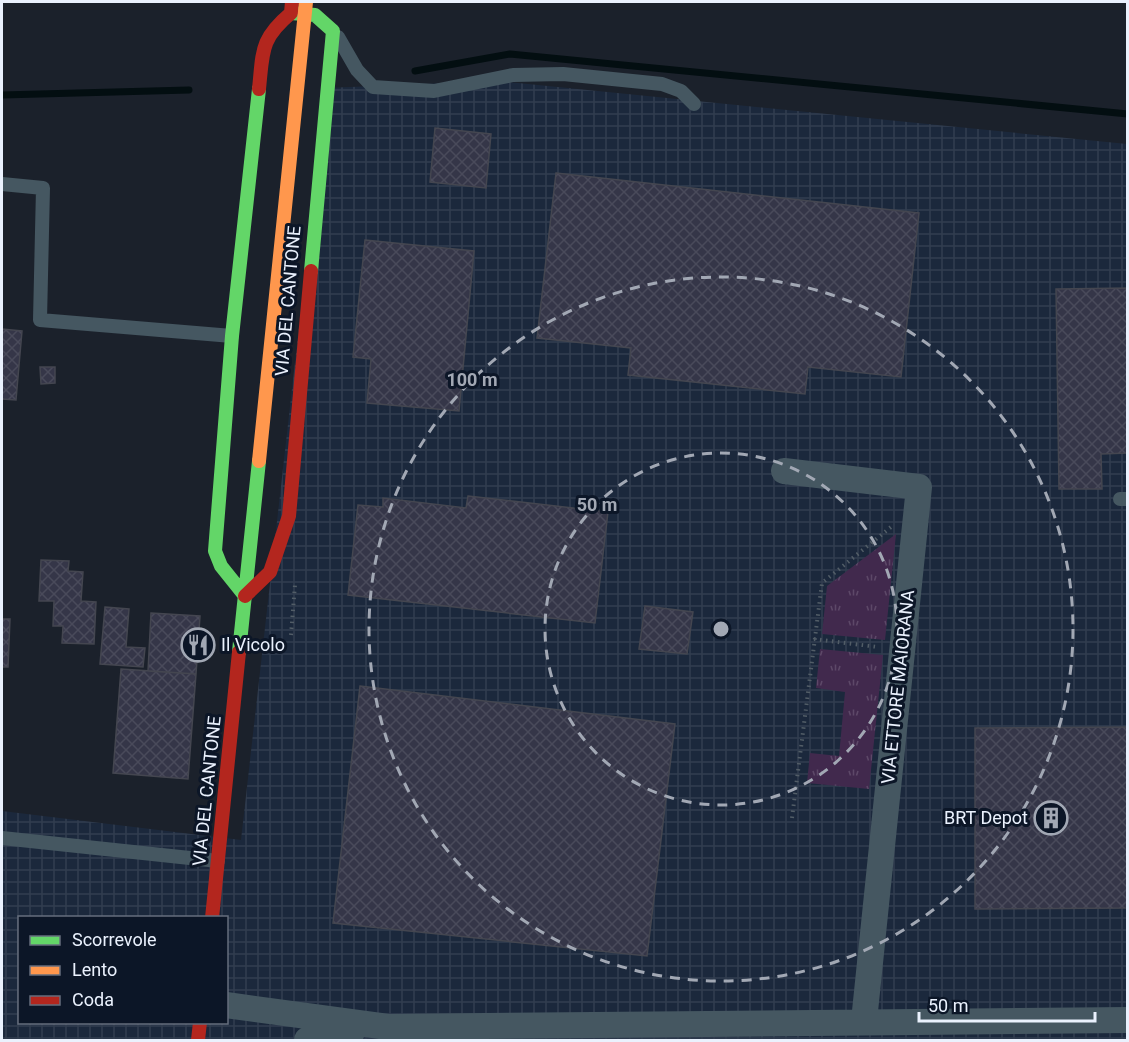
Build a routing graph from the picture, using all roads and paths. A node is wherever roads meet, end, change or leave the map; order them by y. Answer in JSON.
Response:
{"nodes":[{"id":1,"x":306,"y":2,"type":"edge"},
{"id":2,"x":292,"y":7,"type":"edge"},
{"id":3,"x":333,"y":31,"type":"junction"},
{"id":4,"x":694,"y":104,"type":"dead end"},
{"id":5,"x":2,"y":184,"type":"edge"},
{"id":6,"x":232,"y":336,"type":"junction"},
{"id":7,"x":784,"y":471,"type":"dead end"},
{"id":8,"x":917,"y":505,"type":"junction"},
{"id":9,"x":245,"y":596,"type":"junction"},
{"id":10,"x":814,"y":639,"type":"junction"},
{"id":11,"x":903,"y":649,"type":"junction"},
{"id":12,"x":792,"y":818,"type":"dead end"},
{"id":13,"x":2,"y":838,"type":"edge"},
{"id":14,"x":218,"y":861,"type":"junction"},
{"id":15,"x":212,"y":916,"type":"edge"},
{"id":16,"x":228,"y":1005,"type":"edge"},
{"id":17,"x":1128,"y":1020,"type":"edge"},
{"id":18,"x":864,"y":1021,"type":"junction"},
{"id":19,"x":200,"y":1024,"type":"edge"},
{"id":20,"x":388,"y":1027,"type":"junction"},
{"id":21,"x":198,"y":1041,"type":"edge"},
{"id":22,"x":308,"y":1041,"type":"edge"}],
"edges":[{"from":1,"to":9,"type":"street","name":"VIA DEL CANTONE","bridge":true},
{"from":2,"to":3,"type":"street"},
{"from":2,"to":6,"type":"street"},
{"from":3,"to":4,"type":"lane"},
{"from":3,"to":9,"type":"street","name":"VIA DEL CANTONE"},
{"from":5,"to":6,"type":"lane"},
{"from":6,"to":9,"type":"street"},
{"from":7,"to":8,"type":"street"},
{"from":8,"to":10,"type":"path"},
{"from":8,"to":11,"type":"street","name":"VIA ETTORE MAIORANA"},
{"from":9,"to":14,"type":"street","name":"VIA DEL CANTONE"},
{"from":10,"to":11,"type":"path"},
{"from":10,"to":12,"type":"path"},
{"from":11,"to":18,"type":"street","name":"VIA ETTORE MAIORANA"},
{"from":13,"to":14,"type":"lane"},
{"from":14,"to":15,"type":"street","name":"VIA DEL CANTONE"},
{"from":16,"to":20,"type":"street"},
{"from":17,"to":18,"type":"street"},
{"from":18,"to":20,"type":"street"},
{"from":19,"to":21,"type":"street"},
{"from":20,"to":22,"type":"street"}]}
